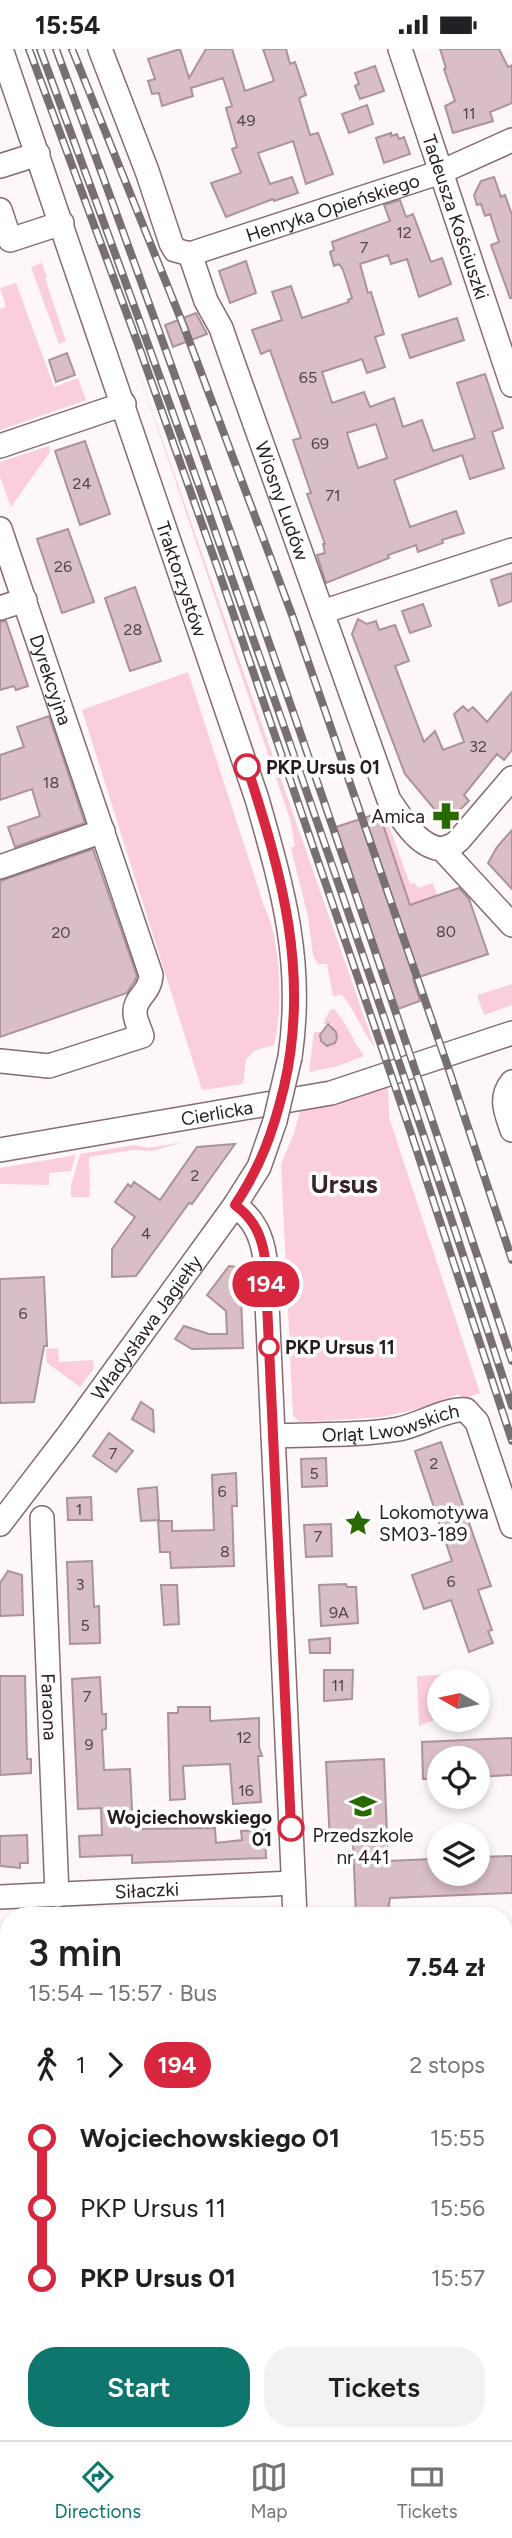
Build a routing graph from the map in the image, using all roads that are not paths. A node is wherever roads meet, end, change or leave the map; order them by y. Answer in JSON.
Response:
{"nodes":[{"id":1,"x":1,"y":49,"type":"edge"},
{"id":2,"x":100,"y":49,"type":"edge"},
{"id":3,"x":400,"y":49,"type":"edge"},
{"id":4,"x":512,"y":140,"type":"edge"},
{"id":5,"x":38,"y":153,"type":"junction"},
{"id":6,"x":0,"y":166,"type":"edge"},
{"id":7,"x":441,"y":172,"type":"junction"},
{"id":8,"x":0,"y":210,"type":"edge"},
{"id":9,"x":62,"y":223,"type":"junction"},
{"id":10,"x":190,"y":254,"type":"junction"},
{"id":11,"x":512,"y":386,"type":"edge"},
{"id":12,"x":124,"y":404,"type":"junction"},
{"id":13,"x":0,"y":446,"type":"edge"},
{"id":14,"x":0,"y":529,"type":"edge"},
{"id":15,"x":512,"y":549,"type":"edge"},
{"id":16,"x":24,"y":600,"type":"junction"},
{"id":17,"x":0,"y":608,"type":"edge"},
{"id":18,"x":322,"y":612,"type":"junction"},
{"id":19,"x":512,"y":778,"type":"edge"},
{"id":20,"x":103,"y":831,"type":"junction"},
{"id":21,"x":442,"y":849,"type":"junction"},
{"id":22,"x":0,"y":867,"type":"edge"},
{"id":23,"x":512,"y":925,"type":"edge"},
{"id":24,"x":512,"y":1033,"type":"edge"},
{"id":25,"x":0,"y":1061,"type":"edge"},
{"id":26,"x":512,"y":1082,"type":"edge"},
{"id":27,"x":275,"y":1122,"type":"joint"},
{"id":28,"x":512,"y":1130,"type":"edge"},
{"id":29,"x":0,"y":1150,"type":"edge"},
{"id":30,"x":235,"y":1205,"type":"junction"},
{"id":31,"x":273,"y":1436,"type":"junction"},
{"id":32,"x":42,"y":1518,"type":"dead end"},
{"id":33,"x":0,"y":1524,"type":"edge"},
{"id":34,"x":512,"y":1526,"type":"edge"},
{"id":35,"x":293,"y":1883,"type":"junction"},
{"id":36,"x":58,"y":1895,"type":"junction"},
{"id":37,"x":0,"y":1898,"type":"edge"},
{"id":38,"x":294,"y":1907,"type":"edge"}],
"edges":[{"from":1,"to":5,"type":"street","name":"Traktorzystów"},
{"from":2,"to":10,"type":"street","name":"Wiosny Ludów"},
{"from":3,"to":7,"type":"street","name":"Tadeusza Kościuszki"},
{"from":4,"to":7,"type":"street","name":"Henryka Opieńskiego"},
{"from":5,"to":6,"type":"street"},
{"from":5,"to":9,"type":"street","name":"Traktorzystów"},
{"from":7,"to":10,"type":"street","name":"Henryka Opieńskiego"},
{"from":7,"to":11,"type":"street","name":"Tadeusza Kościuszki"},
{"from":8,"to":9,"type":"street"},
{"from":9,"to":12,"type":"street","name":"Traktorzystów"},
{"from":10,"to":18,"type":"street","name":"Wiosny Ludów"},
{"from":12,"to":13,"type":"street"},
{"from":12,"to":27,"type":"street","name":"Traktorzystów","bridge":true},
{"from":14,"to":16,"type":"street","name":"Dyrekcyjna"},
{"from":15,"to":18,"type":"street"},
{"from":16,"to":17,"type":"street"},
{"from":16,"to":20,"type":"street","name":"Dyrekcyjna"},
{"from":18,"to":21,"type":"street","name":"Wiosny Ludów"},
{"from":19,"to":21,"type":"street"},
{"from":20,"to":22,"type":"street"},
{"from":20,"to":25,"type":"street","name":"Dyrekcyjna"},
{"from":21,"to":23,"type":"street","name":"Wiosny Ludów"},
{"from":24,"to":29,"type":"street","name":"Cierlicka"},
{"from":26,"to":28,"type":"street"},
{"from":27,"to":30,"type":"street","name":"Władysława Jagiełły"},
{"from":30,"to":31,"type":"street"},
{"from":30,"to":33,"type":"street","name":"Władysława Jagiełły"},
{"from":31,"to":34,"type":"street","name":"Orląt Lwowskich"},
{"from":31,"to":35,"type":"street"},
{"from":32,"to":36,"type":"street","name":"Faraona"},
{"from":35,"to":36,"type":"street","name":"Siłaczki"},
{"from":35,"to":38,"type":"street"},
{"from":36,"to":37,"type":"street","name":"Siłaczki"}]}
